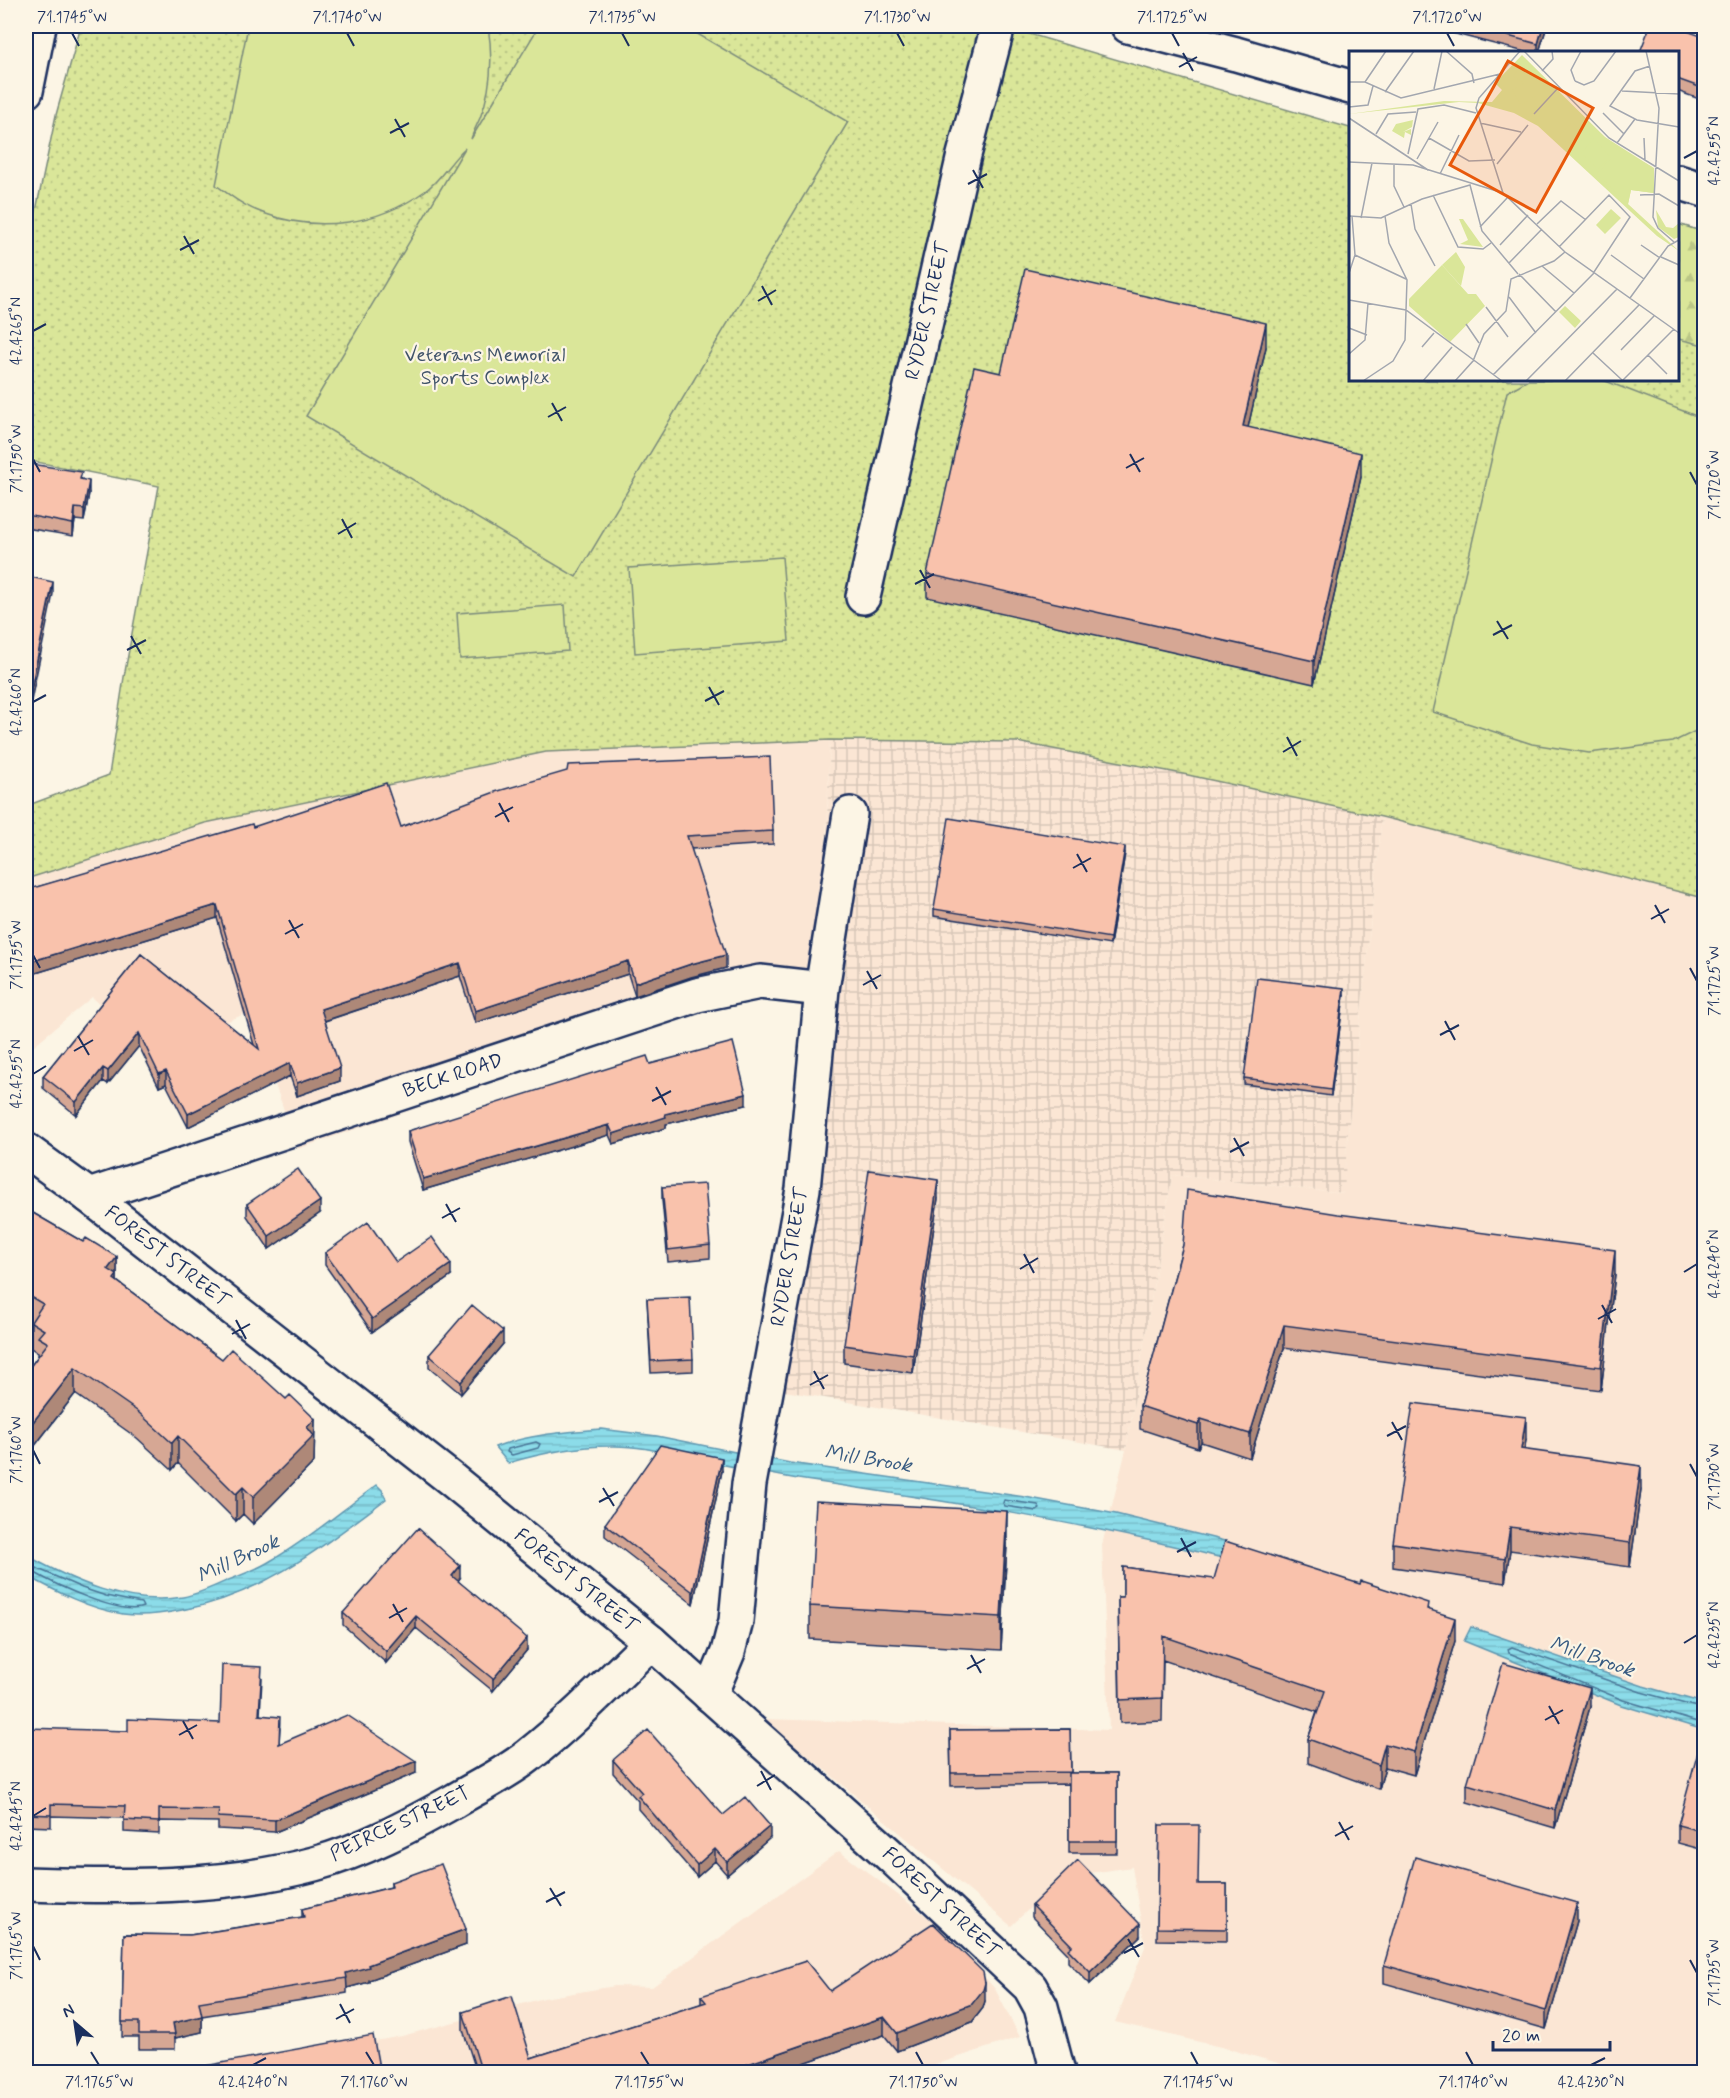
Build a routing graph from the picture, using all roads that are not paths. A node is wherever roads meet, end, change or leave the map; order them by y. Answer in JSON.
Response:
{"nodes":[{"id":1,"x":39,"y":26,"type":"edge"},
{"id":2,"x":998,"y":26,"type":"edge"},
{"id":3,"x":1133,"y":26,"type":"edge"},
{"id":4,"x":1349,"y":87,"type":"edge"},
{"id":5,"x":26,"y":91,"type":"edge"},
{"id":6,"x":1679,"y":183,"type":"edge"},
{"id":7,"x":1704,"y":190,"type":"edge"},
{"id":8,"x":863,"y":597,"type":"dead end"},
{"id":9,"x":850,"y":814,"type":"dead end"},
{"id":10,"x":822,"y":989,"type":"junction"},
{"id":11,"x":26,"y":1150,"type":"edge"},
{"id":12,"x":89,"y":1196,"type":"junction"},
{"id":13,"x":651,"y":1642,"type":"junction"},
{"id":14,"x":710,"y":1695,"type":"junction"},
{"id":15,"x":26,"y":1884,"type":"edge"},
{"id":16,"x":1058,"y":2073,"type":"edge"}],
"edges":[{"from":1,"to":5,"type":"street"},
{"from":2,"to":8,"type":"street","name":"RYDER STREET"},
{"from":3,"to":4,"type":"street"},
{"from":6,"to":7,"type":"street"},
{"from":9,"to":10,"type":"street","name":"RYDER STREET"},
{"from":10,"to":12,"type":"street","name":"BECK ROAD"},
{"from":10,"to":14,"type":"street","name":"RYDER STREET"},
{"from":11,"to":12,"type":"street","name":"FOREST STREET"},
{"from":12,"to":13,"type":"street","name":"FOREST STREET"},
{"from":13,"to":14,"type":"street","name":"FOREST STREET"},
{"from":13,"to":15,"type":"street","name":"PEIRCE STREET"},
{"from":14,"to":16,"type":"street","name":"FOREST STREET"}]}
